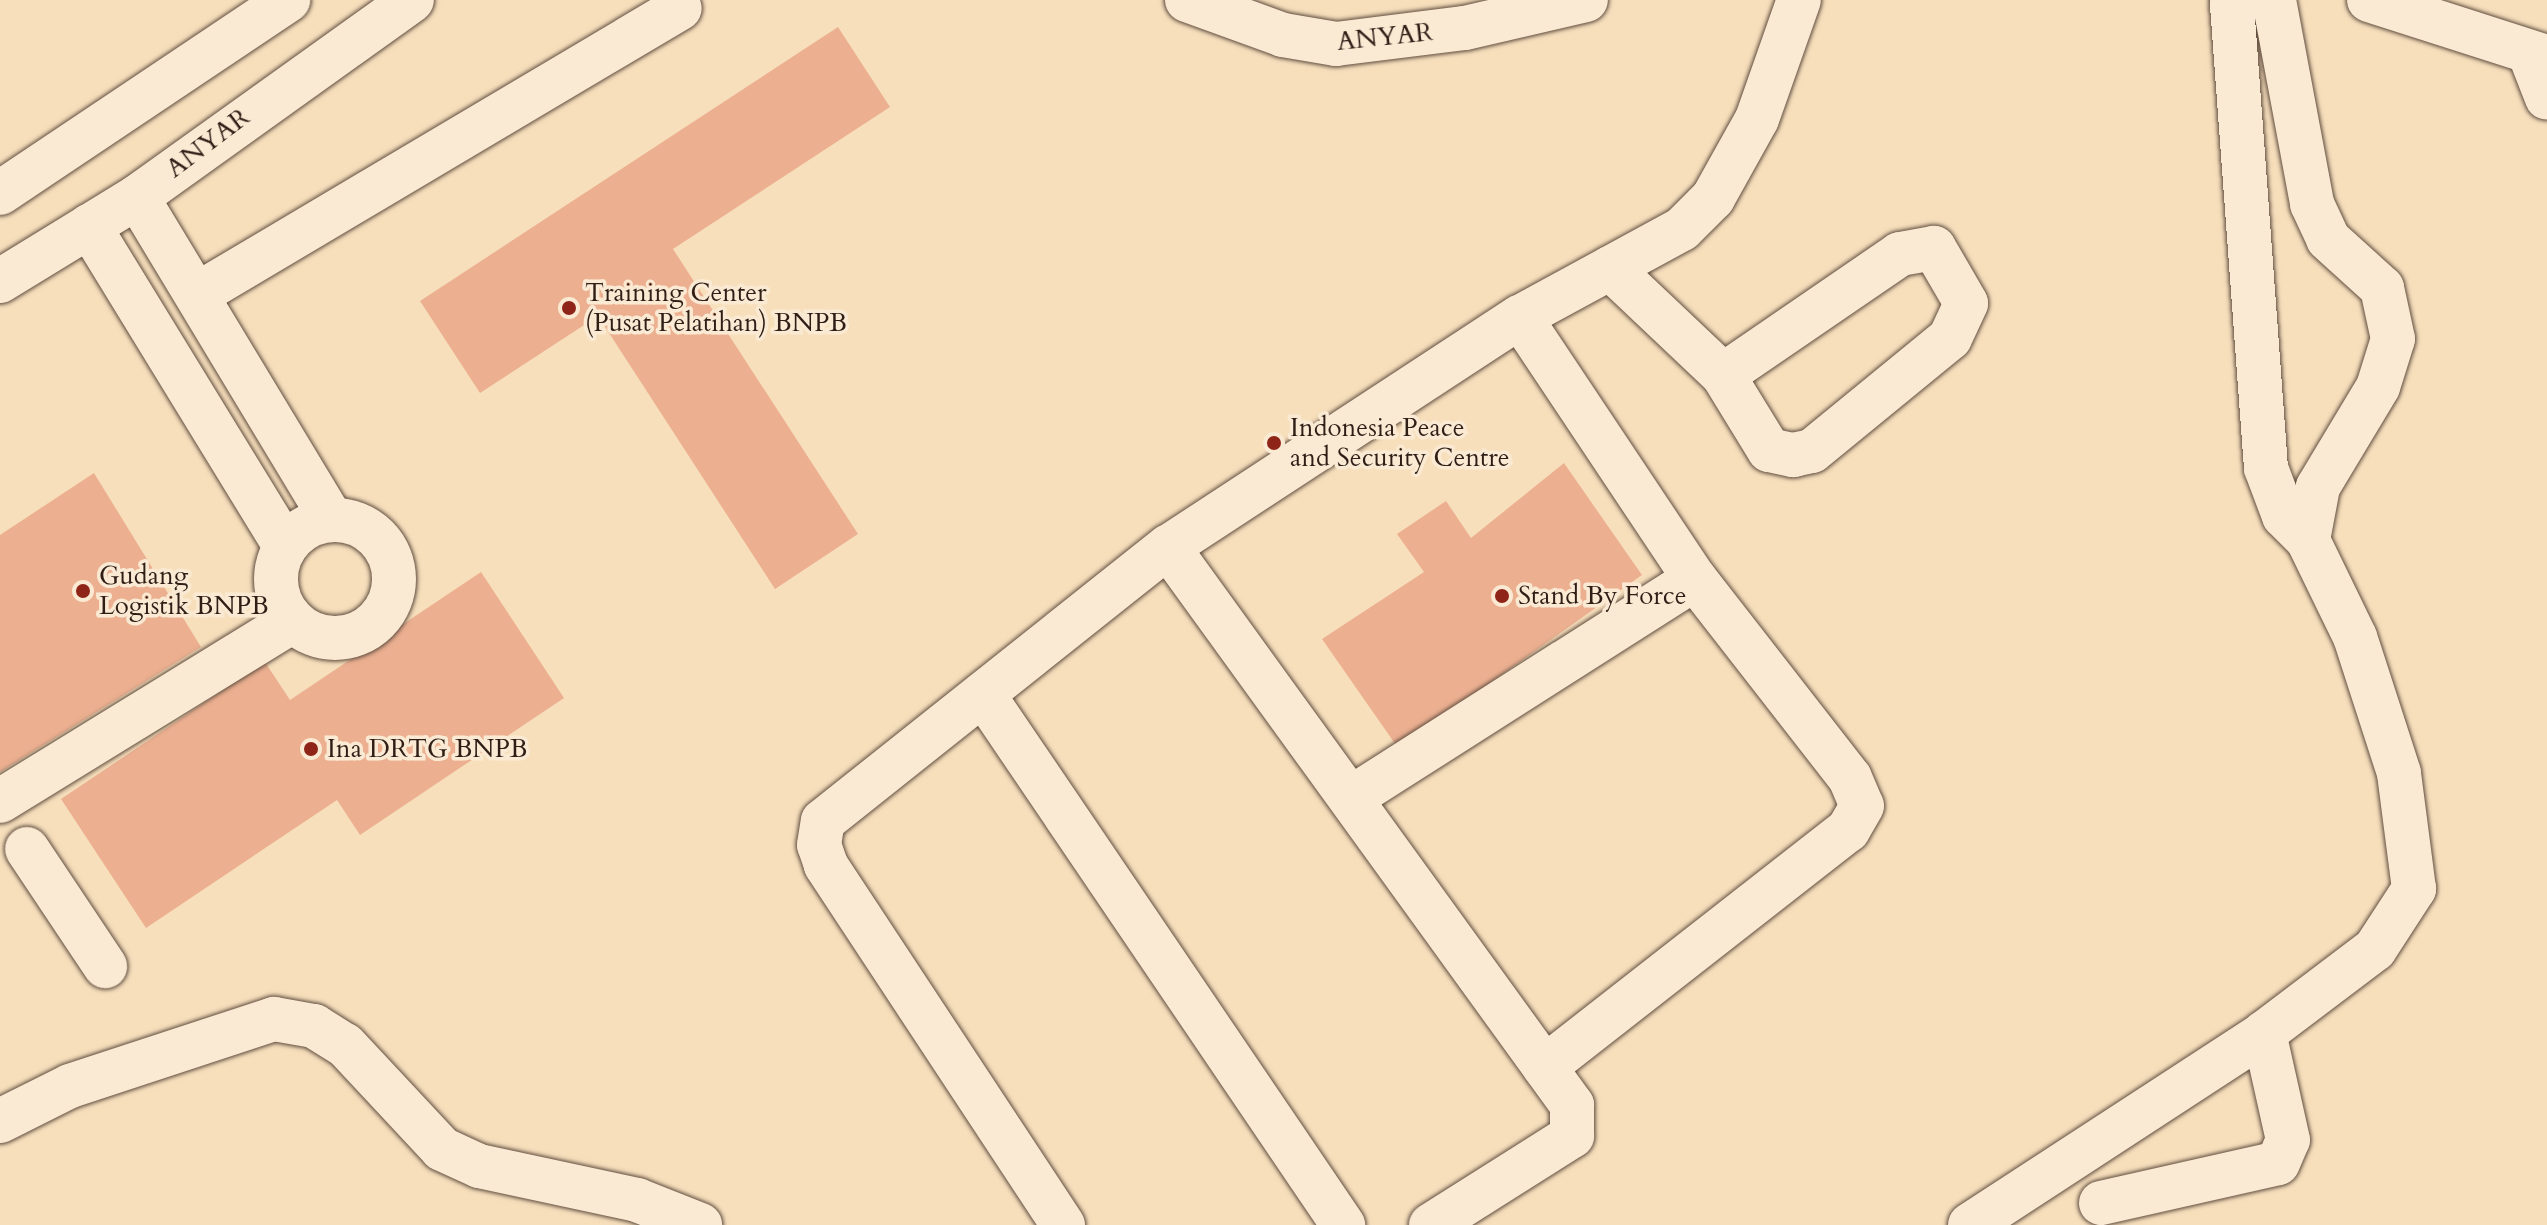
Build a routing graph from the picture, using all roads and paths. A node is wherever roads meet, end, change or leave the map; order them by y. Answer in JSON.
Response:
{"nodes":[{"id":1,"x":288,"y":0,"type":"edge"},
{"id":2,"x":412,"y":0,"type":"edge"},
{"id":3,"x":1586,"y":0,"type":"edge"},
{"id":4,"x":1799,"y":0,"type":"edge"},
{"id":5,"x":2232,"y":0,"type":"edge"},
{"id":6,"x":2274,"y":0,"type":"edge"},
{"id":7,"x":2369,"y":0,"type":"edge"},
{"id":8,"x":1203,"y":3,"type":"edge"},
{"id":9,"x":680,"y":8,"type":"dead end"},
{"id":10,"x":2462,"y":15,"type":"edge"},
{"id":11,"x":2538,"y":55,"type":"edge"},
{"id":12,"x":2547,"y":98,"type":"edge"},
{"id":13,"x":0,"y":193,"type":"edge"},
{"id":14,"x":137,"y":197,"type":"junction"},
{"id":15,"x":89,"y":226,"type":"junction"},
{"id":16,"x":1610,"y":268,"type":"junction"},
{"id":17,"x":0,"y":281,"type":"edge"},
{"id":18,"x":198,"y":294,"type":"junction"},
{"id":19,"x":1520,"y":317,"type":"junction"},
{"id":20,"x":1723,"y":375,"type":"junction"},
{"id":21,"x":331,"y":519,"type":"junction"},
{"id":22,"x":2308,"y":540,"type":"junction"},
{"id":23,"x":285,"y":546,"type":"junction"},
{"id":24,"x":1168,"y":547,"type":"junction"},
{"id":25,"x":1695,"y":579,"type":"junction"},
{"id":26,"x":293,"y":621,"type":"junction"},
{"id":27,"x":983,"y":694,"type":"junction"},
{"id":28,"x":1354,"y":796,"type":"junction"},
{"id":29,"x":4,"y":798,"type":"edge"},
{"id":30,"x":13,"y":858,"type":"edge"},
{"id":31,"x":105,"y":966,"type":"dead end"},
{"id":32,"x":2264,"y":1033,"type":"junction"},
{"id":33,"x":1545,"y":1067,"type":"junction"},
{"id":34,"x":0,"y":1121,"type":"edge"},
{"id":35,"x":2086,"y":1148,"type":"junction"},
{"id":36,"x":2104,"y":1214,"type":"edge"},
{"id":37,"x":700,"y":1225,"type":"edge"},
{"id":38,"x":1063,"y":1225,"type":"edge"},
{"id":39,"x":1343,"y":1225,"type":"edge"},
{"id":40,"x":1431,"y":1225,"type":"edge"},
{"id":41,"x":1970,"y":1225,"type":"edge"}],
"edges":[{"from":1,"to":13,"type":"street"},
{"from":2,"to":14,"type":"street","name":"ANYAR"},
{"from":3,"to":8,"type":"street","name":"ANYAR"},
{"from":4,"to":16,"type":"street"},
{"from":5,"to":22,"type":"street"},
{"from":6,"to":22,"type":"street"},
{"from":7,"to":10,"type":"street"},
{"from":9,"to":18,"type":"street"},
{"from":10,"to":11,"type":"street"},
{"from":11,"to":12,"type":"street"},
{"from":14,"to":15,"type":"street","name":"ANYAR"},
{"from":14,"to":18,"type":"street"},
{"from":15,"to":17,"type":"street","name":"ANYAR"},
{"from":15,"to":23,"type":"street"},
{"from":16,"to":19,"type":"street"},
{"from":16,"to":20,"type":"street"},
{"from":18,"to":21,"type":"street"},
{"from":19,"to":24,"type":"street"},
{"from":19,"to":25,"type":"street"},
{"from":20,"to":20,"type":"street"},
{"from":21,"to":23,"type":"street"},
{"from":21,"to":26,"type":"street"},
{"from":22,"to":32,"type":"street"},
{"from":23,"to":26,"type":"street"},
{"from":24,"to":27,"type":"street"},
{"from":24,"to":28,"type":"street"},
{"from":25,"to":28,"type":"street"},
{"from":25,"to":33,"type":"street"},
{"from":26,"to":29,"type":"street"},
{"from":27,"to":38,"type":"street"},
{"from":27,"to":39,"type":"street"},
{"from":28,"to":33,"type":"street"},
{"from":29,"to":30,"type":"street"},
{"from":30,"to":31,"type":"street"},
{"from":32,"to":35,"type":"street"},
{"from":32,"to":36,"type":"street"},
{"from":33,"to":40,"type":"street"},
{"from":34,"to":37,"type":"street"},
{"from":35,"to":36,"type":"street"},
{"from":35,"to":41,"type":"street"}]}
